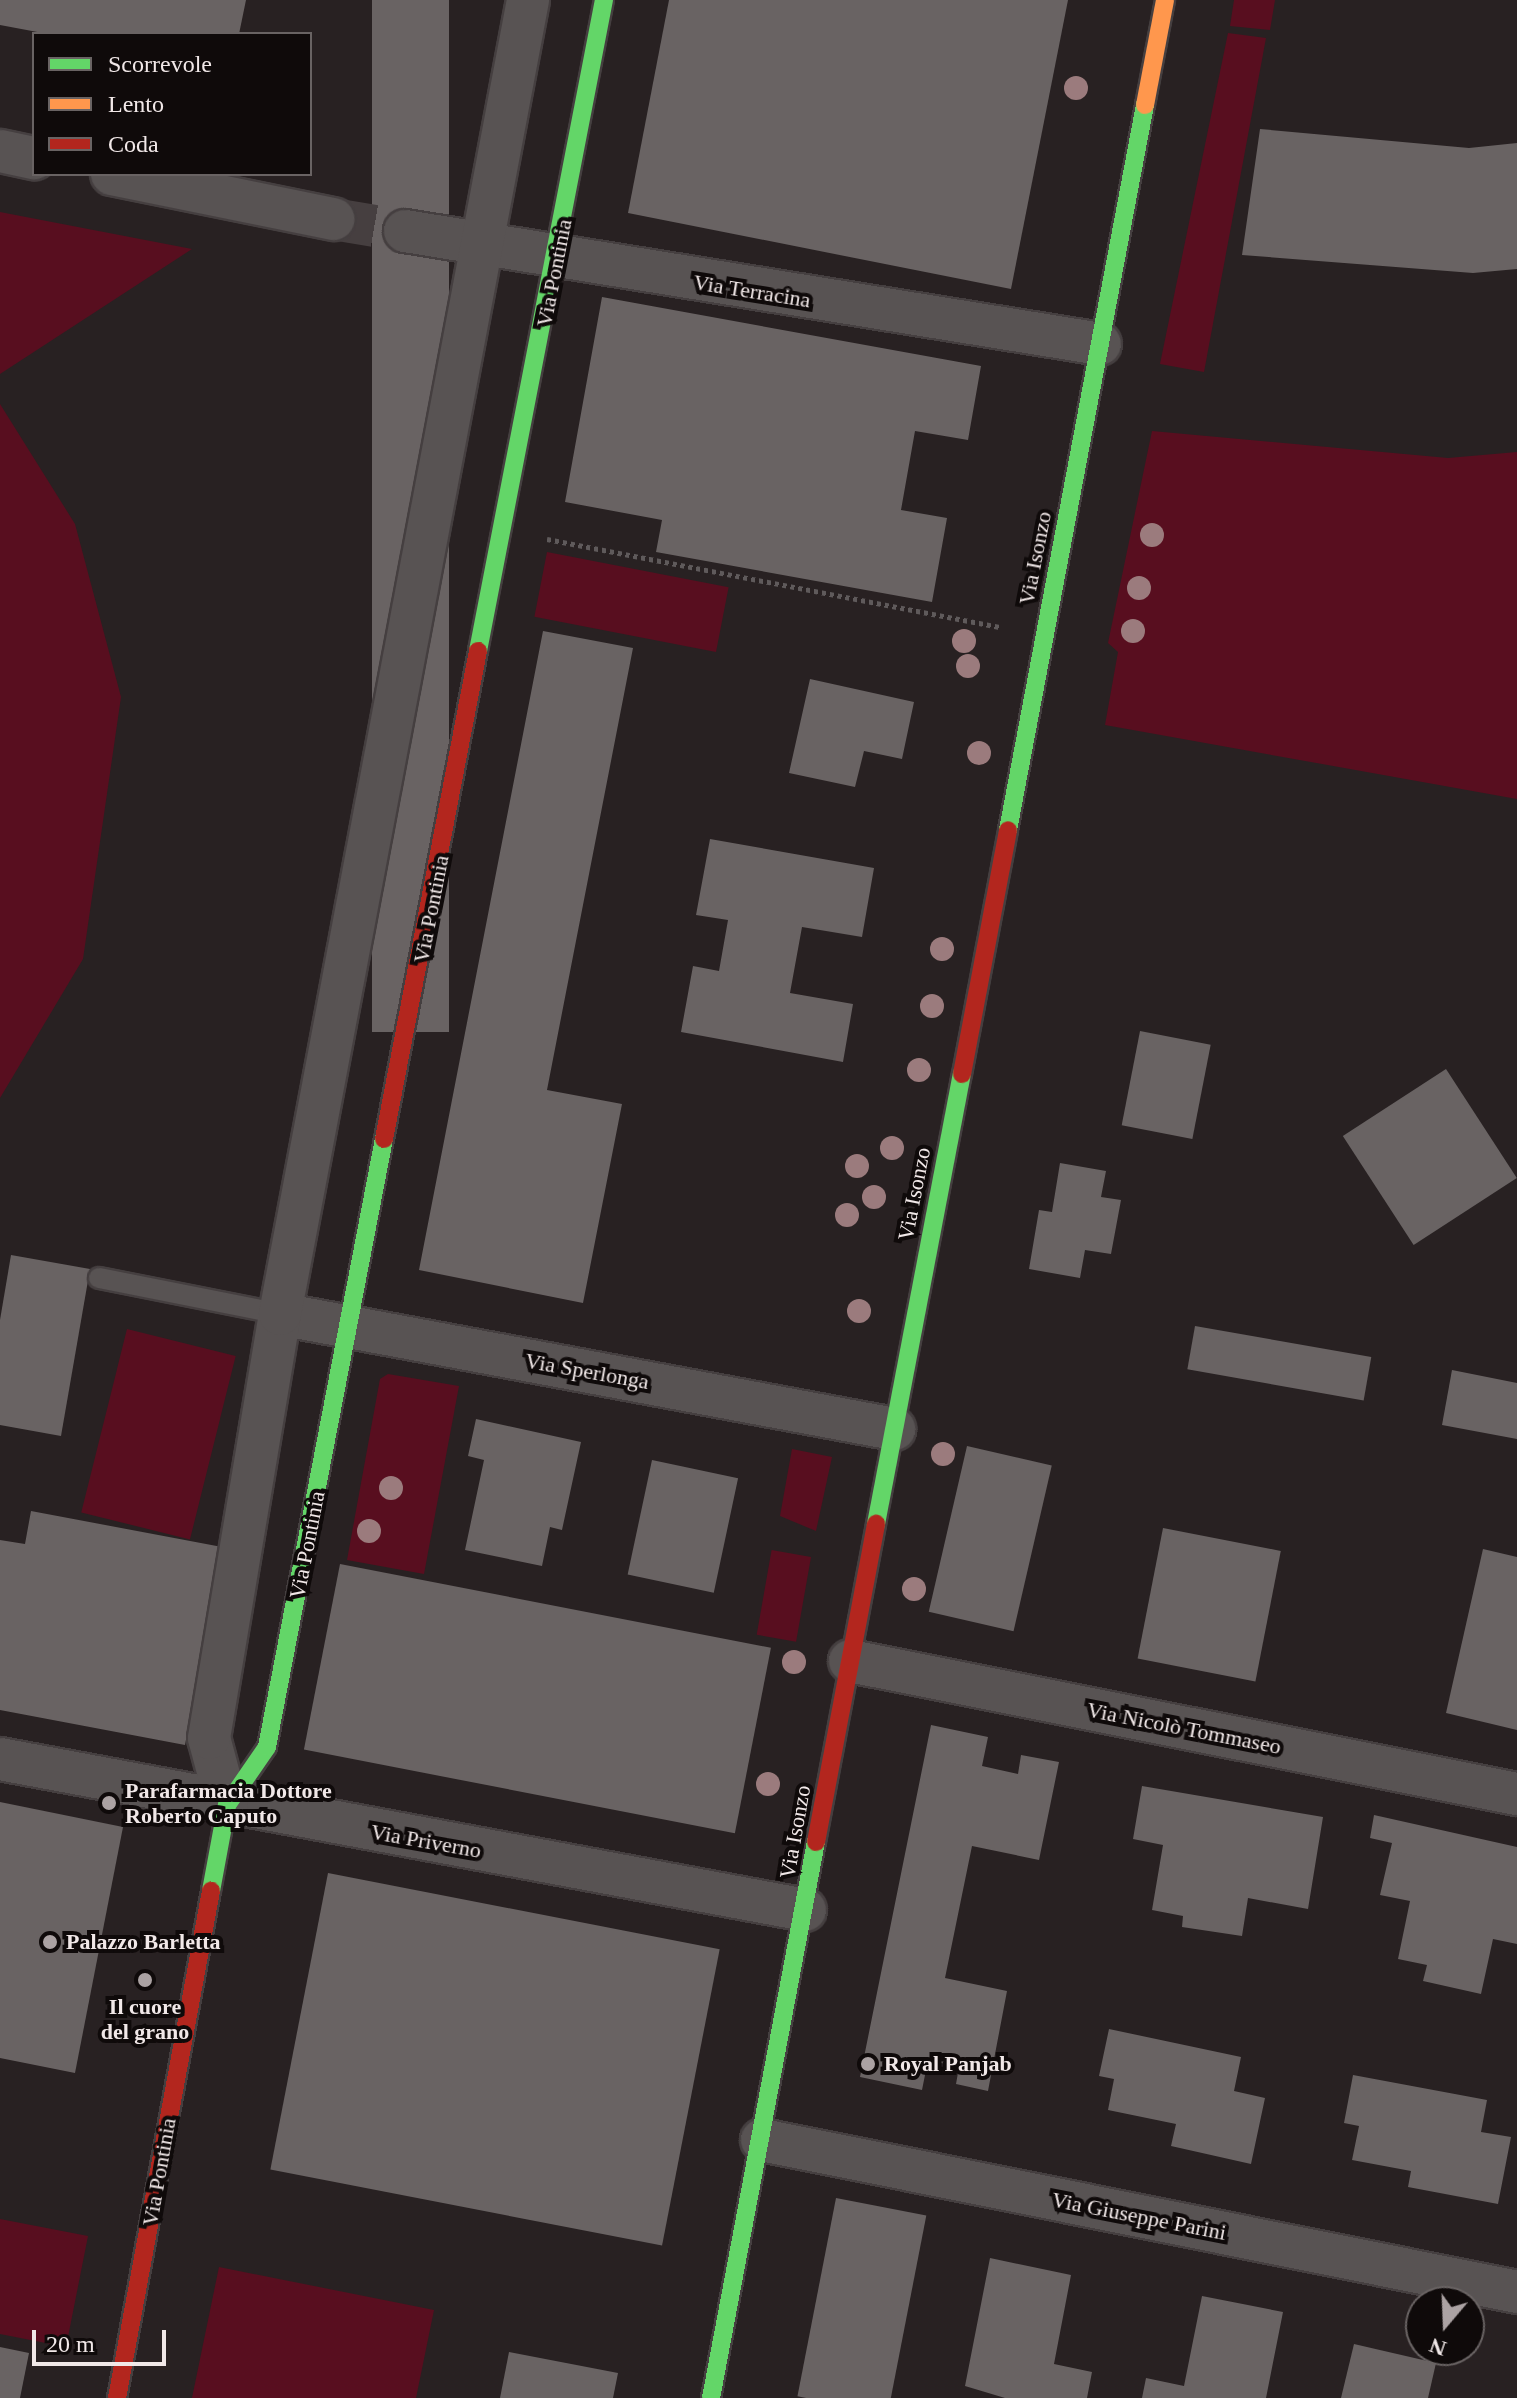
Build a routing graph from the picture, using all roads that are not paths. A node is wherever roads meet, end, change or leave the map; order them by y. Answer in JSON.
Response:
{"nodes":[{"id":1,"x":528,"y":0,"type":"edge"},
{"id":2,"x":604,"y":0,"type":"edge"},
{"id":3,"x":1165,"y":0,"type":"edge"},
{"id":4,"x":0,"y":151,"type":"edge"},
{"id":5,"x":32,"y":158,"type":"edge"},
{"id":6,"x":122,"y":176,"type":"edge"},
{"id":7,"x":333,"y":219,"type":"tunnel mouth"},
{"id":8,"x":405,"y":231,"type":"tunnel mouth"},
{"id":9,"x":483,"y":247,"type":"junction"},
{"id":10,"x":557,"y":261,"type":"junction"},
{"id":11,"x":1100,"y":344,"type":"junction"},
{"id":12,"x":99,"y":1278,"type":"dead end"},
{"id":13,"x":280,"y":1314,"type":"junction"},
{"id":14,"x":350,"y":1327,"type":"junction"},
{"id":15,"x":894,"y":1429,"type":"junction"},
{"id":16,"x":850,"y":1661,"type":"junction"},
{"id":17,"x":0,"y":1759,"type":"edge"},
{"id":18,"x":1517,"y":1794,"type":"edge"},
{"id":19,"x":227,"y":1805,"type":"junction"},
{"id":20,"x":805,"y":1910,"type":"junction"},
{"id":21,"x":762,"y":2140,"type":"junction"},
{"id":22,"x":1517,"y":2292,"type":"edge"},
{"id":23,"x":117,"y":2398,"type":"edge"},
{"id":24,"x":711,"y":2398,"type":"edge"}],
"edges":[{"from":1,"to":9,"type":"street","name":"Via Pontinia"},
{"from":2,"to":10,"type":"main road","name":"Via Pontinia"},
{"from":3,"to":11,"type":"main road","name":"Via Isonzo"},
{"from":4,"to":5,"type":"street"},
{"from":6,"to":7,"type":"street"},
{"from":8,"to":9,"type":"street","name":"Via Terracina"},
{"from":9,"to":10,"type":"street","name":"Via Terracina"},
{"from":9,"to":13,"type":"street","name":"Via Pontinia"},
{"from":10,"to":11,"type":"street","name":"Via Terracina"},
{"from":10,"to":14,"type":"main road","name":"Via Pontinia"},
{"from":11,"to":15,"type":"main road","name":"Via Isonzo"},
{"from":12,"to":13,"type":"lane"},
{"from":13,"to":14,"type":"street","name":"Via Sperlonga"},
{"from":13,"to":19,"type":"street","name":"Via Pontinia"},
{"from":14,"to":15,"type":"street","name":"Via Sperlonga"},
{"from":14,"to":19,"type":"main road","name":"Via Pontinia"},
{"from":15,"to":16,"type":"main road","name":"Via Isonzo"},
{"from":16,"to":18,"type":"street","name":"Via Nicolò Tommaseo"},
{"from":16,"to":20,"type":"main road","name":"Via Isonzo"},
{"from":17,"to":19,"type":"street","name":"Via Priverno"},
{"from":19,"to":20,"type":"street","name":"Via Priverno"},
{"from":19,"to":23,"type":"main road","name":"Via Pontinia"},
{"from":20,"to":21,"type":"main road","name":"Via Isonzo"},
{"from":21,"to":22,"type":"street","name":"Via Giuseppe Parini"},
{"from":21,"to":24,"type":"main road","name":"Via Isonzo"}]}
